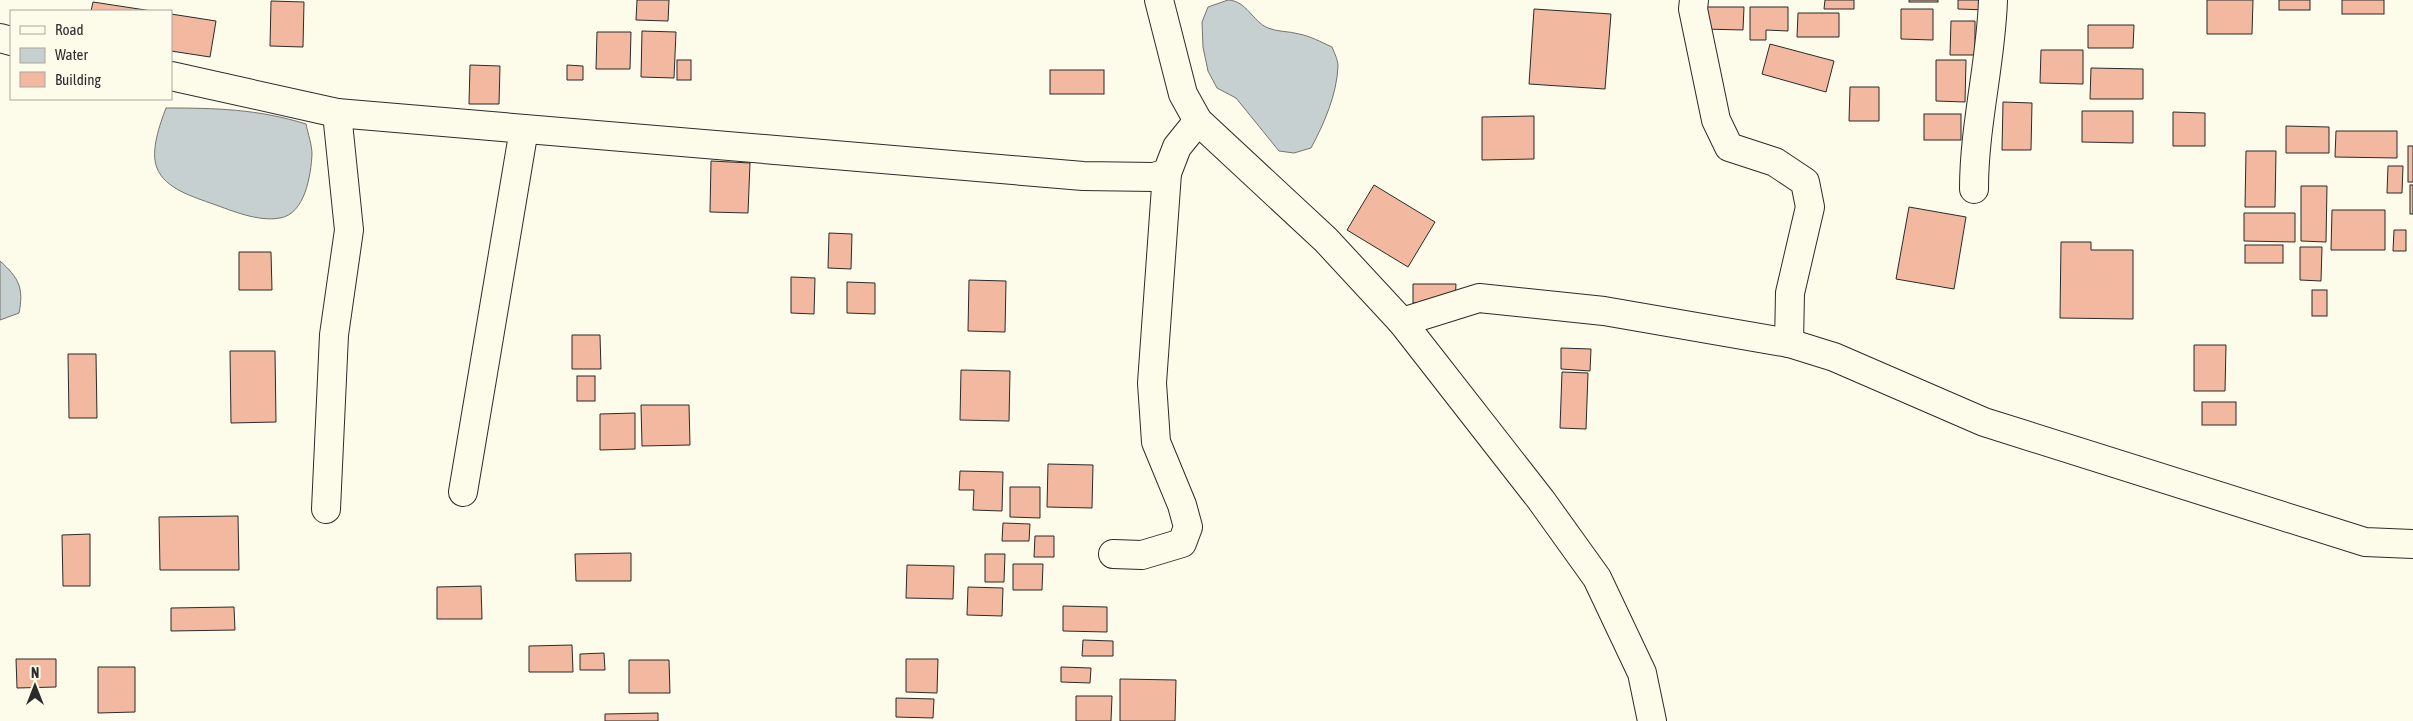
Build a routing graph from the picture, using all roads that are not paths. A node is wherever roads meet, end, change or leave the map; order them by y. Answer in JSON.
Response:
{"nodes":[{"id":1,"x":1159,"y":0,"type":"edge"},
{"id":2,"x":1694,"y":0,"type":"edge"},
{"id":3,"x":1993,"y":0,"type":"edge"},
{"id":4,"x":172,"y":76,"type":"edge"},
{"id":5,"x":337,"y":113,"type":"junction"},
{"id":6,"x":1198,"y":121,"type":"junction"},
{"id":7,"x":524,"y":128,"type":"junction"},
{"id":8,"x":1167,"y":173,"type":"junction"},
{"id":9,"x":1974,"y":189,"type":"dead end"},
{"id":10,"x":1402,"y":322,"type":"junction"},
{"id":11,"x":1789,"y":343,"type":"junction"},
{"id":12,"x":463,"y":492,"type":"dead end"},
{"id":13,"x":326,"y":509,"type":"dead end"},
{"id":14,"x":2413,"y":544,"type":"edge"},
{"id":15,"x":1113,"y":554,"type":"dead end"},
{"id":16,"x":1652,"y":721,"type":"edge"}],
"edges":[{"from":1,"to":6,"type":"street"},
{"from":2,"to":11,"type":"street"},
{"from":3,"to":9,"type":"street"},
{"from":4,"to":5,"type":"street"},
{"from":5,"to":7,"type":"street"},
{"from":5,"to":13,"type":"street"},
{"from":6,"to":8,"type":"street"},
{"from":6,"to":10,"type":"street"},
{"from":7,"to":8,"type":"street"},
{"from":7,"to":12,"type":"street"},
{"from":8,"to":15,"type":"street"},
{"from":10,"to":11,"type":"street"},
{"from":10,"to":16,"type":"street"},
{"from":11,"to":14,"type":"street"}]}
